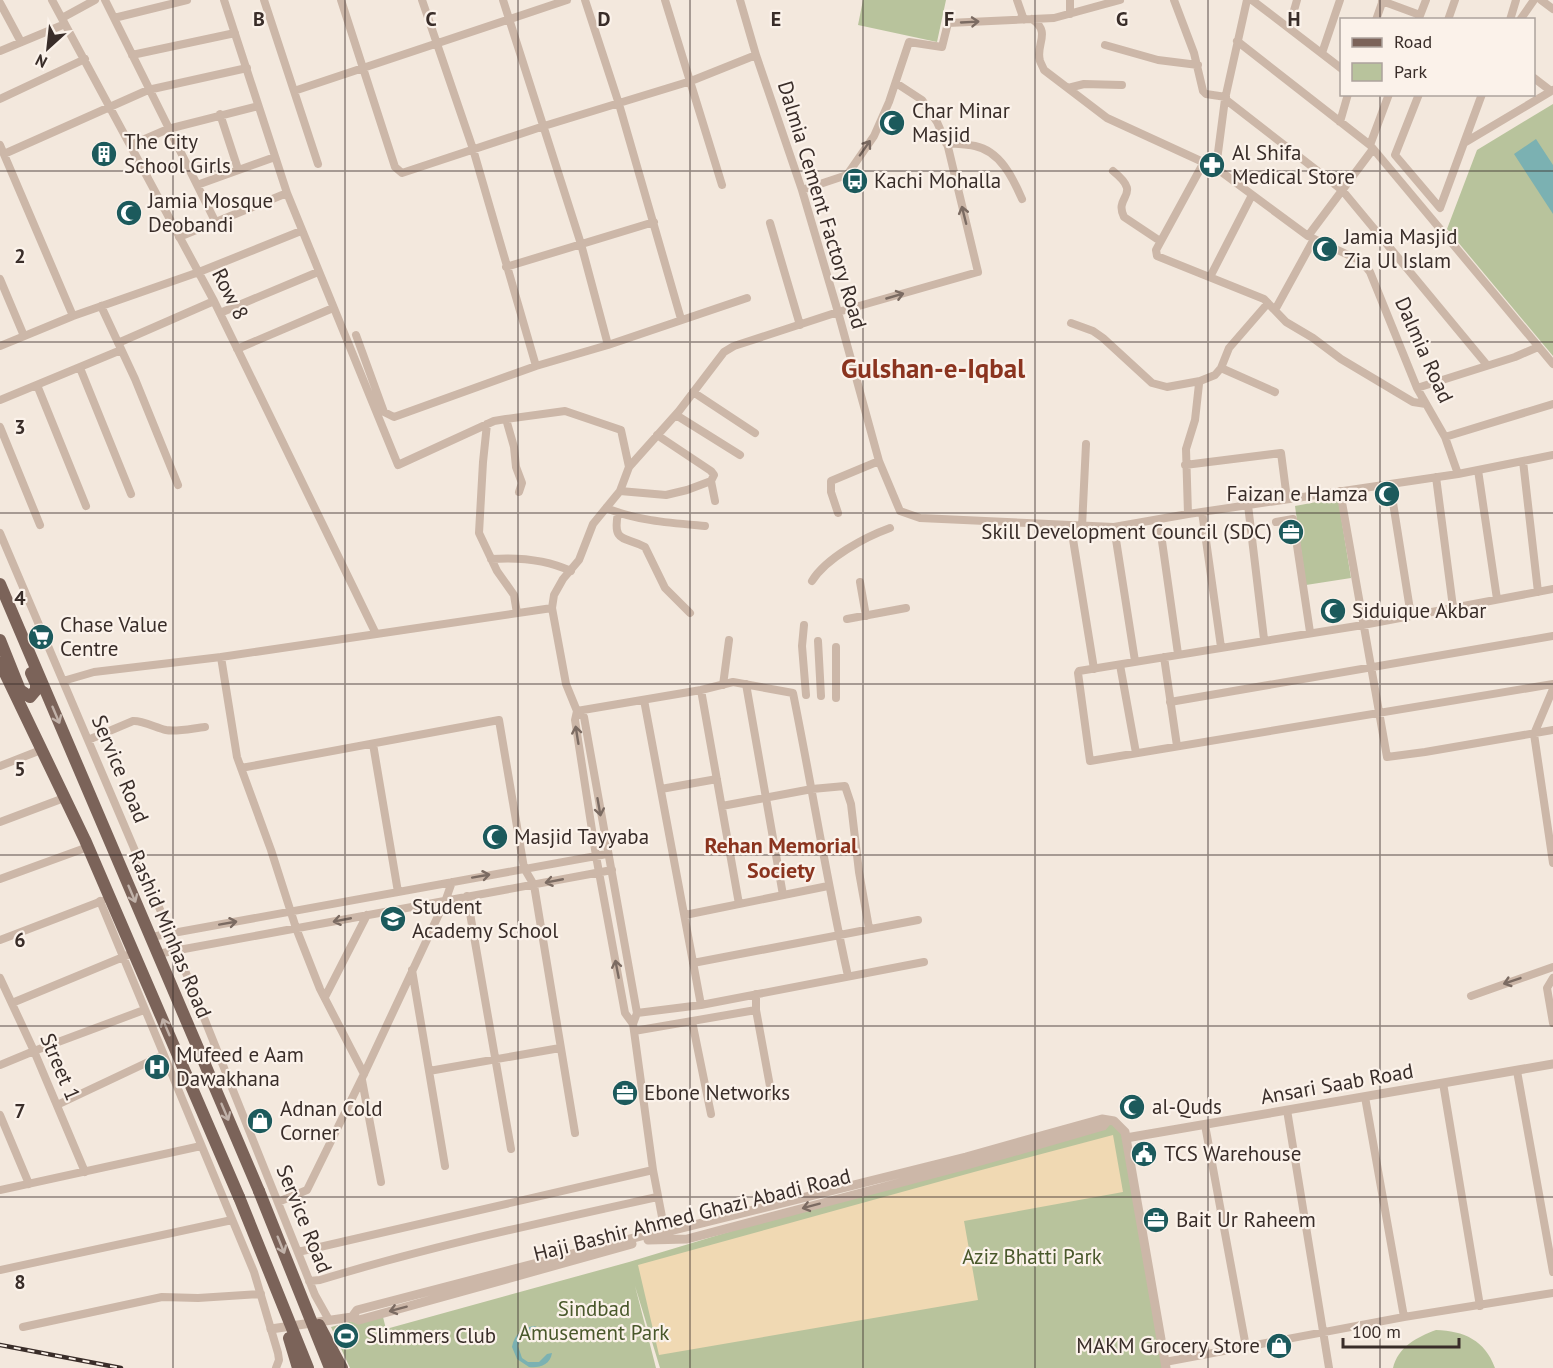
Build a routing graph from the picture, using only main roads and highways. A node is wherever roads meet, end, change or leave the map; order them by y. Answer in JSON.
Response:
{"nodes":[{"id":1,"x":0,"y":584,"type":"edge"},
{"id":2,"x":0,"y":591,"type":"edge"},
{"id":3,"x":0,"y":640,"type":"edge"},
{"id":4,"x":0,"y":663,"type":"edge"},
{"id":5,"x":278,"y":1296,"type":"junction"},
{"id":6,"x":304,"y":1304,"type":"junction"},
{"id":7,"x":298,"y":1368,"type":"edge"},
{"id":8,"x":308,"y":1368,"type":"edge"},
{"id":9,"x":330,"y":1368,"type":"edge"},
{"id":10,"x":342,"y":1368,"type":"edge"}],
"edges":[{"from":1,"to":6,"type":"main road","name":"Rashid Minhas Road","one_way":true,"bridge":true},
{"from":2,"to":3,"type":"main road"},
{"from":5,"to":4,"type":"main road","name":"Rashid Minhas Road","one_way":true,"bridge":true},
{"from":5,"to":7,"type":"main road","bridge":true},
{"from":5,"to":8,"type":"main road","name":"Rashid Minhas Road","bridge":true},
{"from":6,"to":9,"type":"main road","name":"Rashid Minhas Road","bridge":true},
{"from":6,"to":10,"type":"main road","bridge":true}]}
